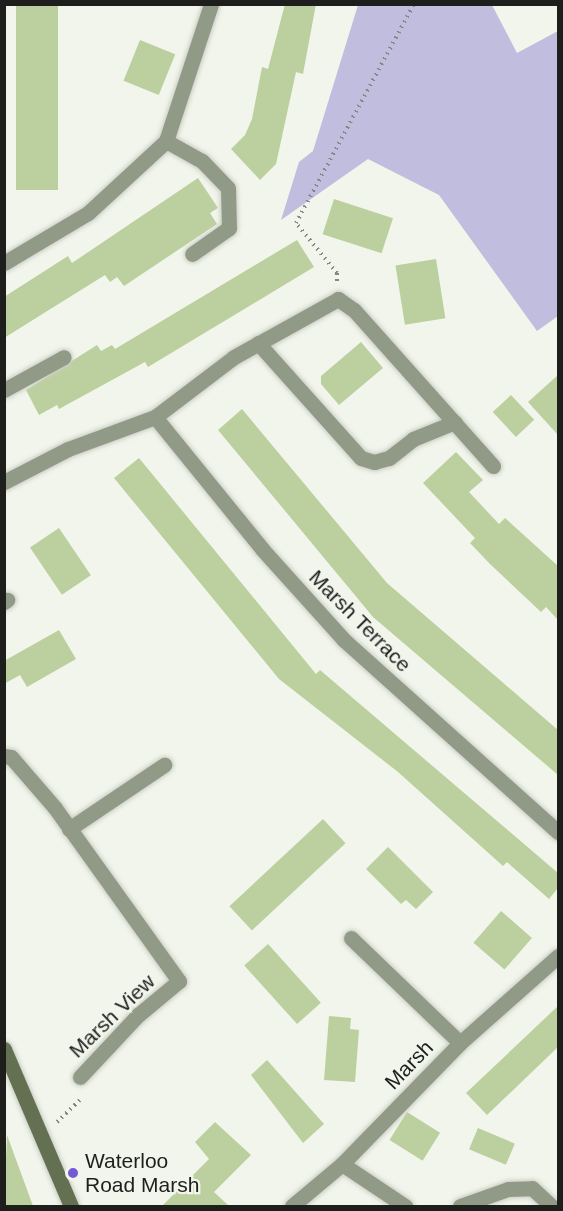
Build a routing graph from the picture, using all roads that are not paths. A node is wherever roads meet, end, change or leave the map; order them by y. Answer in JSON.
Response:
{"nodes":[{"id":1,"x":210,"y":4,"type":"edge"},
{"id":2,"x":166,"y":141,"type":"junction"},
{"id":3,"x":192,"y":254,"type":"dead end"},
{"id":4,"x":4,"y":263,"type":"edge"},
{"id":5,"x":258,"y":343,"type":"junction"},
{"id":6,"x":64,"y":357,"type":"dead end"},
{"id":7,"x":4,"y":390,"type":"edge"},
{"id":8,"x":155,"y":417,"type":"junction"},
{"id":9,"x":455,"y":422,"type":"junction"},
{"id":10,"x":493,"y":465,"type":"dead end"},
{"id":11,"x":4,"y":482,"type":"edge"},
{"id":12,"x":4,"y":756,"type":"edge"},
{"id":13,"x":164,"y":765,"type":"dead end"},
{"id":14,"x":69,"y":829,"type":"junction"},
{"id":15,"x":558,"y":832,"type":"edge"},
{"id":16,"x":351,"y":938,"type":"dead end"},
{"id":17,"x":558,"y":956,"type":"edge"},
{"id":18,"x":460,"y":1043,"type":"junction"},
{"id":19,"x":5,"y":1052,"type":"edge"},
{"id":20,"x":80,"y":1077,"type":"road end"},
{"id":21,"x":342,"y":1164,"type":"junction"},
{"id":22,"x":71,"y":1206,"type":"edge"},
{"id":23,"x":292,"y":1206,"type":"edge"},
{"id":24,"x":405,"y":1206,"type":"edge"},
{"id":25,"x":460,"y":1206,"type":"edge"},
{"id":26,"x":551,"y":1206,"type":"edge"}],
"edges":[{"from":1,"to":2,"type":"street"},
{"from":2,"to":3,"type":"street"},
{"from":2,"to":4,"type":"street"},
{"from":5,"to":8,"type":"street"},
{"from":5,"to":9,"type":"street"},
{"from":5,"to":9,"type":"street"},
{"from":6,"to":7,"type":"street"},
{"from":8,"to":11,"type":"street"},
{"from":8,"to":15,"type":"street","name":"Marsh Terrace"},
{"from":9,"to":10,"type":"street"},
{"from":12,"to":14,"type":"street","name":"Marsh View"},
{"from":13,"to":14,"type":"street"},
{"from":14,"to":20,"type":"street","name":"Marsh View"},
{"from":16,"to":18,"type":"street"},
{"from":17,"to":18,"type":"street","name":"Marsh"},
{"from":18,"to":21,"type":"street","name":"Marsh"},
{"from":19,"to":22,"type":"main road"},
{"from":21,"to":23,"type":"street","name":"Marsh"},
{"from":21,"to":24,"type":"street"},
{"from":25,"to":26,"type":"street"}]}
